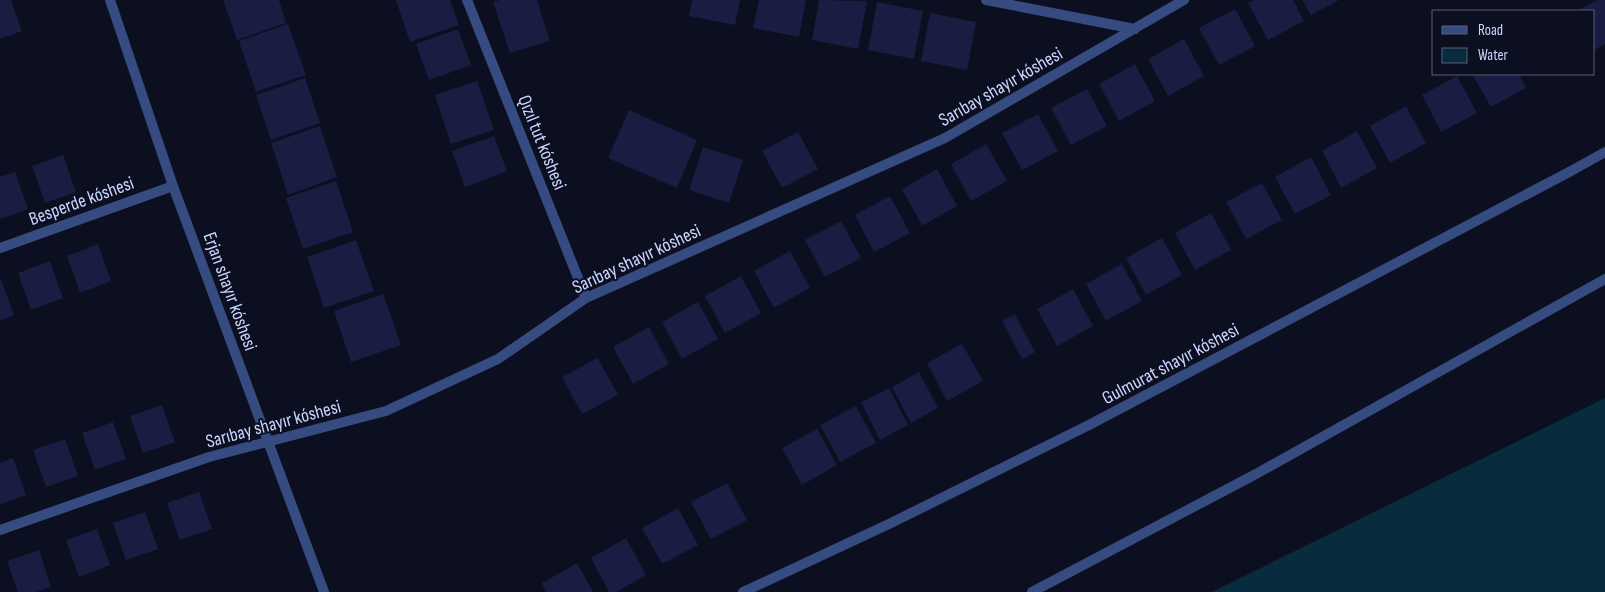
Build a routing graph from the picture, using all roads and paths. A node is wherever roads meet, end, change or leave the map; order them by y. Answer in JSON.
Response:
{"nodes":[{"id":1,"x":110,"y":0,"type":"edge"},
{"id":2,"x":467,"y":0,"type":"edge"},
{"id":3,"x":986,"y":0,"type":"edge"},
{"id":4,"x":1184,"y":0,"type":"edge"},
{"id":5,"x":1135,"y":29,"type":"junction"},
{"id":6,"x":1605,"y":152,"type":"edge"},
{"id":7,"x":173,"y":186,"type":"junction"},
{"id":8,"x":0,"y":248,"type":"edge"},
{"id":9,"x":1605,"y":279,"type":"edge"},
{"id":10,"x":586,"y":298,"type":"junction"},
{"id":11,"x":268,"y":443,"type":"junction"},
{"id":12,"x":0,"y":530,"type":"edge"},
{"id":13,"x":324,"y":592,"type":"edge"},
{"id":14,"x":743,"y":592,"type":"edge"},
{"id":15,"x":1032,"y":592,"type":"edge"}],
"edges":[{"from":1,"to":7,"type":"street","name":"Erjan shayır kóshesi"},
{"from":2,"to":10,"type":"street","name":"Qızıl tut kóshesi"},
{"from":3,"to":5,"type":"street"},
{"from":4,"to":5,"type":"street","name":"Sarıbay shayır kóshesi"},
{"from":5,"to":10,"type":"street","name":"Sarıbay shayır kóshesi"},
{"from":6,"to":14,"type":"street","name":"Gulmurat shayır kóshesi"},
{"from":7,"to":8,"type":"street","name":"Besperde kóshesi"},
{"from":7,"to":11,"type":"street","name":"Erjan shayır kóshesi"},
{"from":9,"to":15,"type":"street"},
{"from":10,"to":11,"type":"street","name":"Sarıbay shayır kóshesi"},
{"from":11,"to":12,"type":"street","name":"Sarıbay shayır kóshesi"},
{"from":11,"to":13,"type":"street","name":"Erjan shayır kóshesi"}]}
